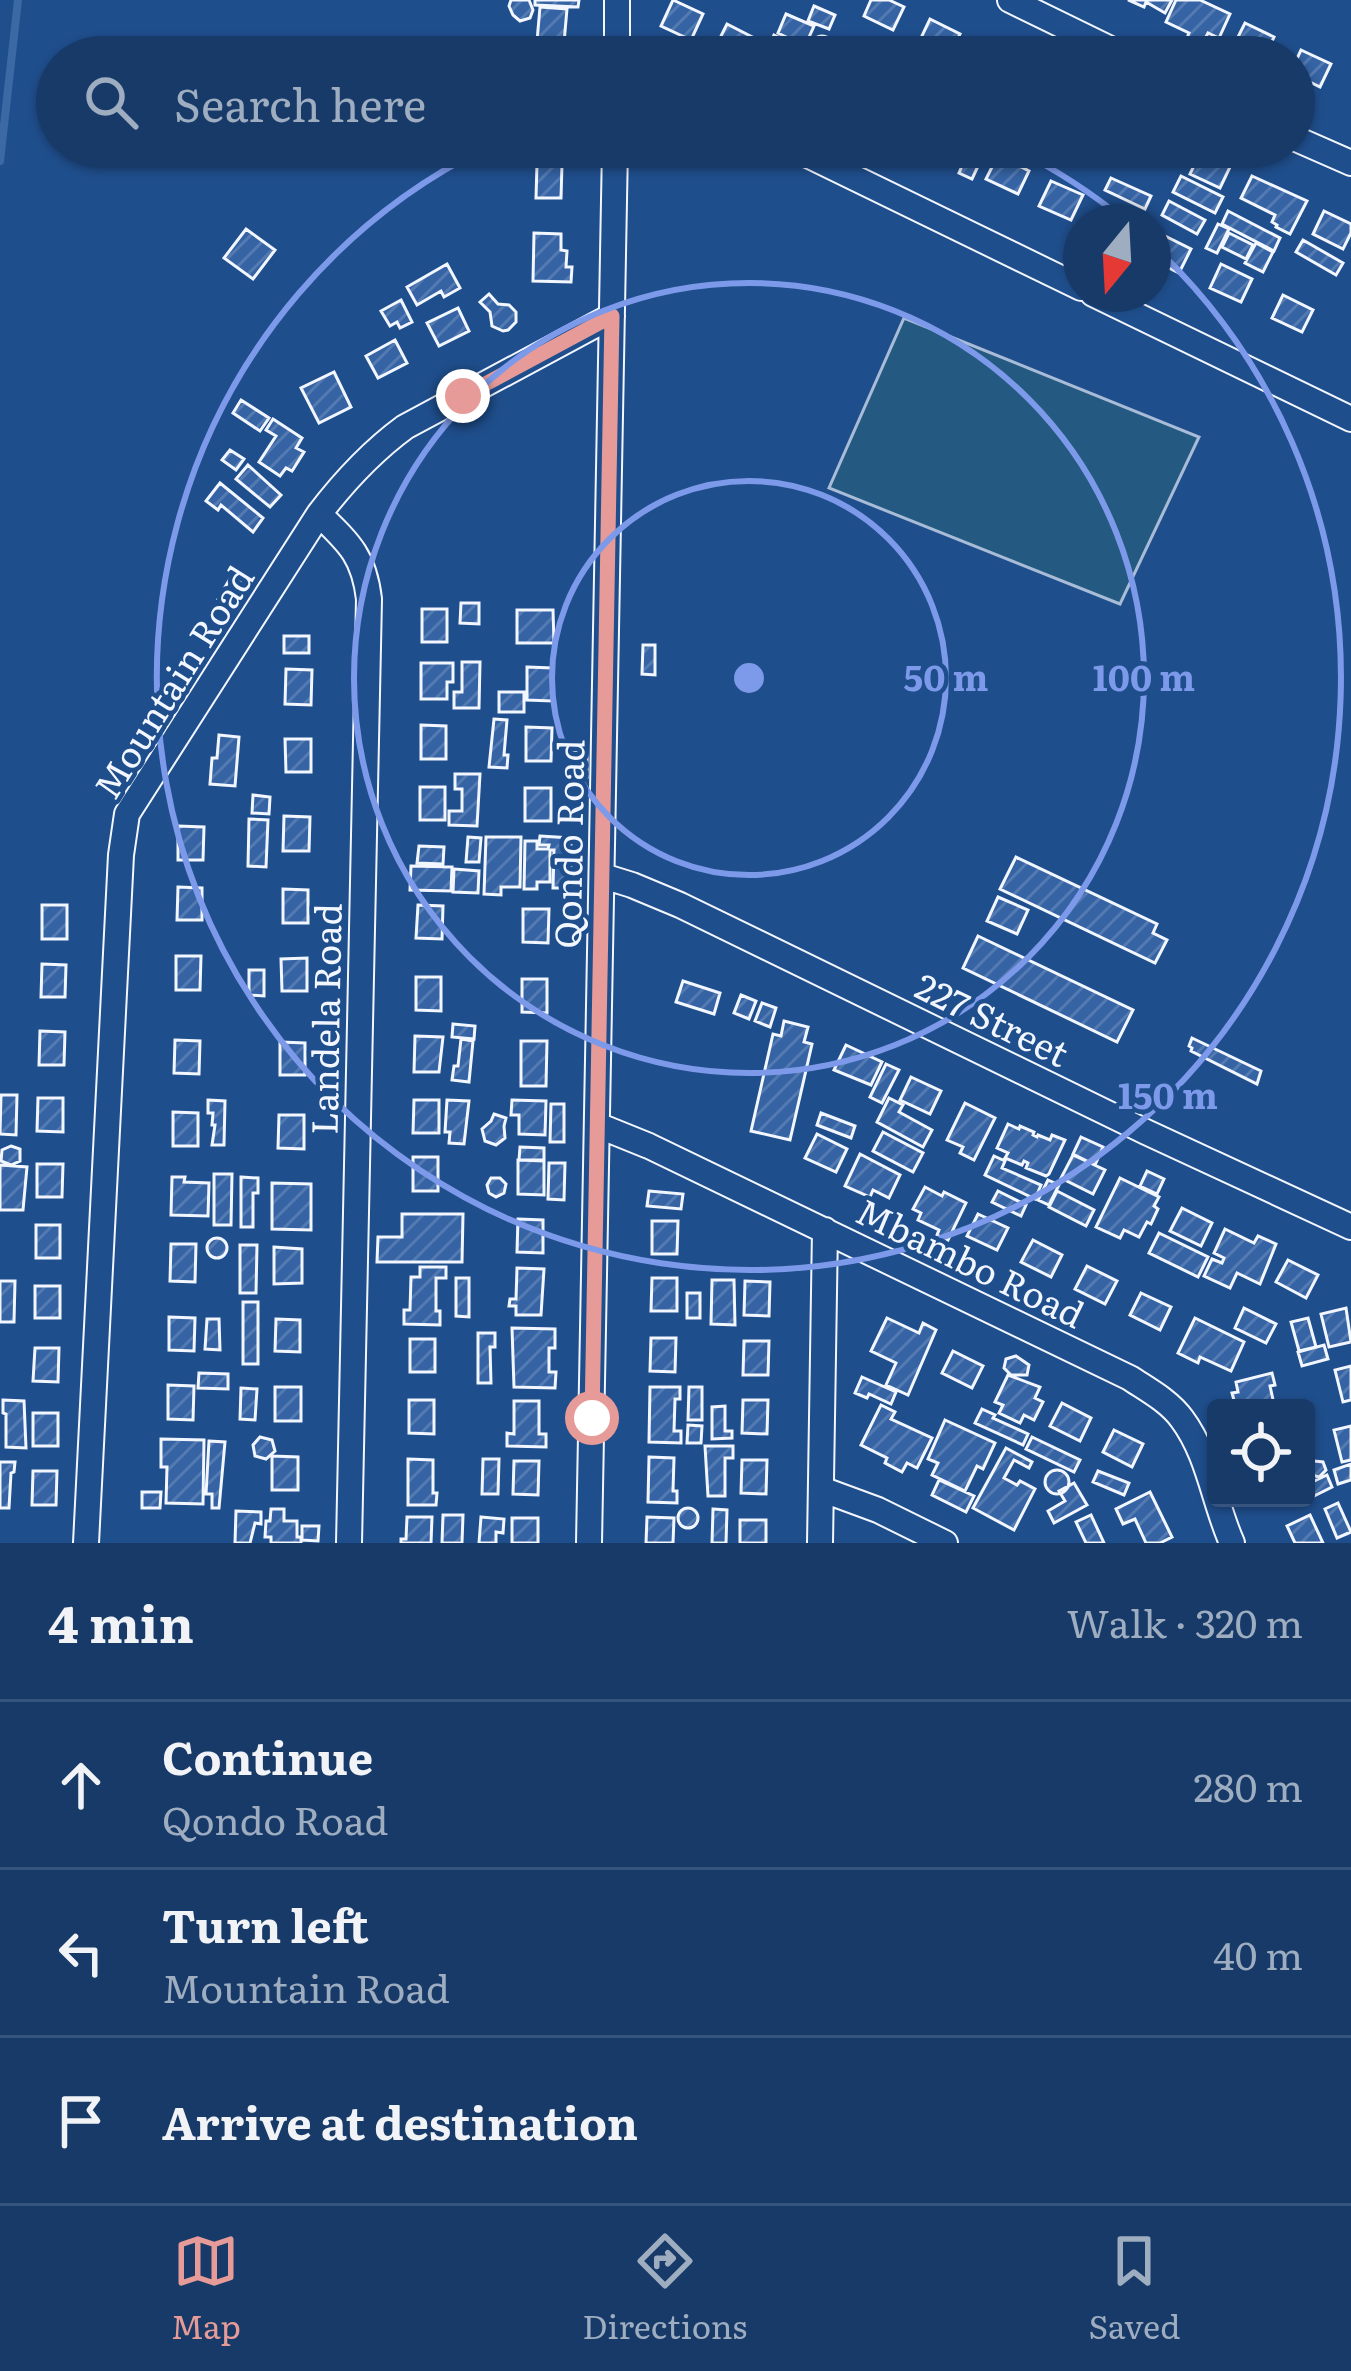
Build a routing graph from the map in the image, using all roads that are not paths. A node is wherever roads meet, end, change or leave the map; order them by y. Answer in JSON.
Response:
{"nodes":[{"id":1,"x":617,"y":0,"type":"edge"},
{"id":2,"x":1010,"y":0,"type":"edge"},
{"id":3,"x":617,"y":36,"type":"edge"},
{"id":4,"x":1084,"y":36,"type":"edge"},
{"id":5,"x":1315,"y":147,"type":"edge"},
{"id":6,"x":1351,"y":163,"type":"edge"},
{"id":7,"x":616,"y":168,"type":"edge"},
{"id":8,"x":834,"y":168,"type":"edge"},
{"id":9,"x":1063,"y":279,"type":"edge"},
{"id":10,"x":1130,"y":312,"type":"edge"},
{"id":11,"x":612,"y":316,"type":"junction"},
{"id":12,"x":1351,"y":419,"type":"edge"},
{"id":13,"x":319,"y":514,"type":"junction"},
{"id":14,"x":603,"y":876,"type":"junction"},
{"id":15,"x":597,"y":1125,"type":"junction"},
{"id":16,"x":1351,"y":1227,"type":"edge"},
{"id":17,"x":825,"y":1230,"type":"junction"},
{"id":18,"x":821,"y":1489,"type":"junction"},
{"id":19,"x":86,"y":1543,"type":"edge"},
{"id":20,"x":349,"y":1543,"type":"edge"},
{"id":21,"x":589,"y":1543,"type":"edge"},
{"id":22,"x":820,"y":1543,"type":"edge"},
{"id":23,"x":945,"y":1543,"type":"edge"},
{"id":24,"x":1232,"y":1543,"type":"edge"}],
"edges":[{"from":1,"to":3,"type":"street"},
{"from":2,"to":4,"type":"street"},
{"from":5,"to":6,"type":"street"},
{"from":7,"to":11,"type":"street","name":"Qondo Road"},
{"from":8,"to":9,"type":"street"},
{"from":10,"to":12,"type":"street"},
{"from":11,"to":13,"type":"street","name":"Mountain Road"},
{"from":11,"to":14,"type":"street","name":"Qondo Road"},
{"from":13,"to":19,"type":"street","name":"Mountain Road"},
{"from":13,"to":20,"type":"street","name":"Landela Road"},
{"from":14,"to":15,"type":"street","name":"Qondo Road"},
{"from":14,"to":16,"type":"street","name":"227 Street"},
{"from":15,"to":17,"type":"street","name":"Mbambo Road"},
{"from":15,"to":21,"type":"street","name":"Qondo Road"},
{"from":17,"to":18,"type":"street"},
{"from":17,"to":24,"type":"street","name":"Mbambo Road"},
{"from":18,"to":22,"type":"street"},
{"from":18,"to":23,"type":"street"}]}
